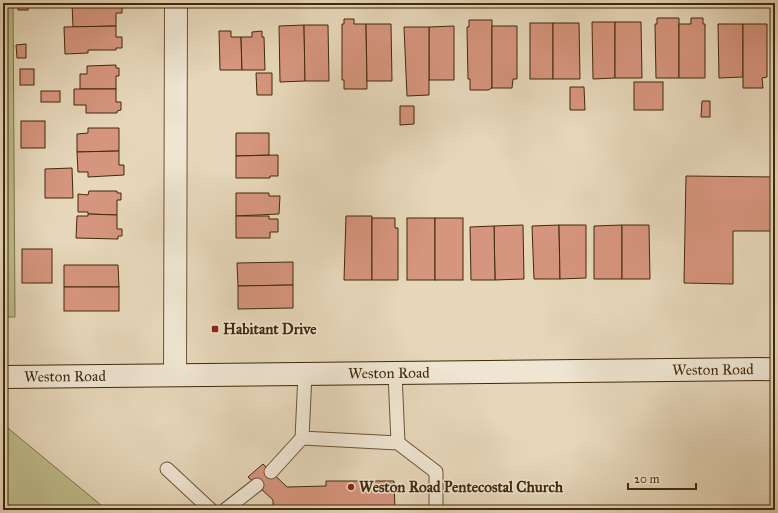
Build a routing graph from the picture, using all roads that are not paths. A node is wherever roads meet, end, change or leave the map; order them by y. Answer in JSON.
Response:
{"nodes":[{"id":1,"x":176,"y":3,"type":"edge"},
{"id":2,"x":775,"y":369,"type":"edge"},
{"id":3,"x":395,"y":373,"type":"junction"},
{"id":4,"x":305,"y":374,"type":"junction"},
{"id":5,"x":175,"y":375,"type":"junction"},
{"id":6,"x":3,"y":377,"type":"edge"},
{"id":7,"x":302,"y":438,"type":"junction"},
{"id":8,"x":398,"y":443,"type":"junction"},
{"id":9,"x":168,"y":469,"type":"dead end"},
{"id":10,"x":271,"y":472,"type":"dead end"},
{"id":11,"x":257,"y":486,"type":"dead end"},
{"id":12,"x":211,"y":510,"type":"edge"},
{"id":13,"x":225,"y":510,"type":"edge"},
{"id":14,"x":436,"y":510,"type":"edge"}],
"edges":[{"from":1,"to":5,"type":"main road"},
{"from":2,"to":3,"type":"main road","name":"Weston Road"},
{"from":3,"to":4,"type":"main road","name":"Weston Road"},
{"from":3,"to":8,"type":"lane"},
{"from":4,"to":5,"type":"main road","name":"Weston Road"},
{"from":4,"to":7,"type":"lane"},
{"from":5,"to":6,"type":"main road","name":"Weston Road"},
{"from":7,"to":8,"type":"lane"},
{"from":7,"to":10,"type":"lane"},
{"from":8,"to":14,"type":"lane"},
{"from":9,"to":12,"type":"lane"},
{"from":11,"to":13,"type":"lane"}]}
